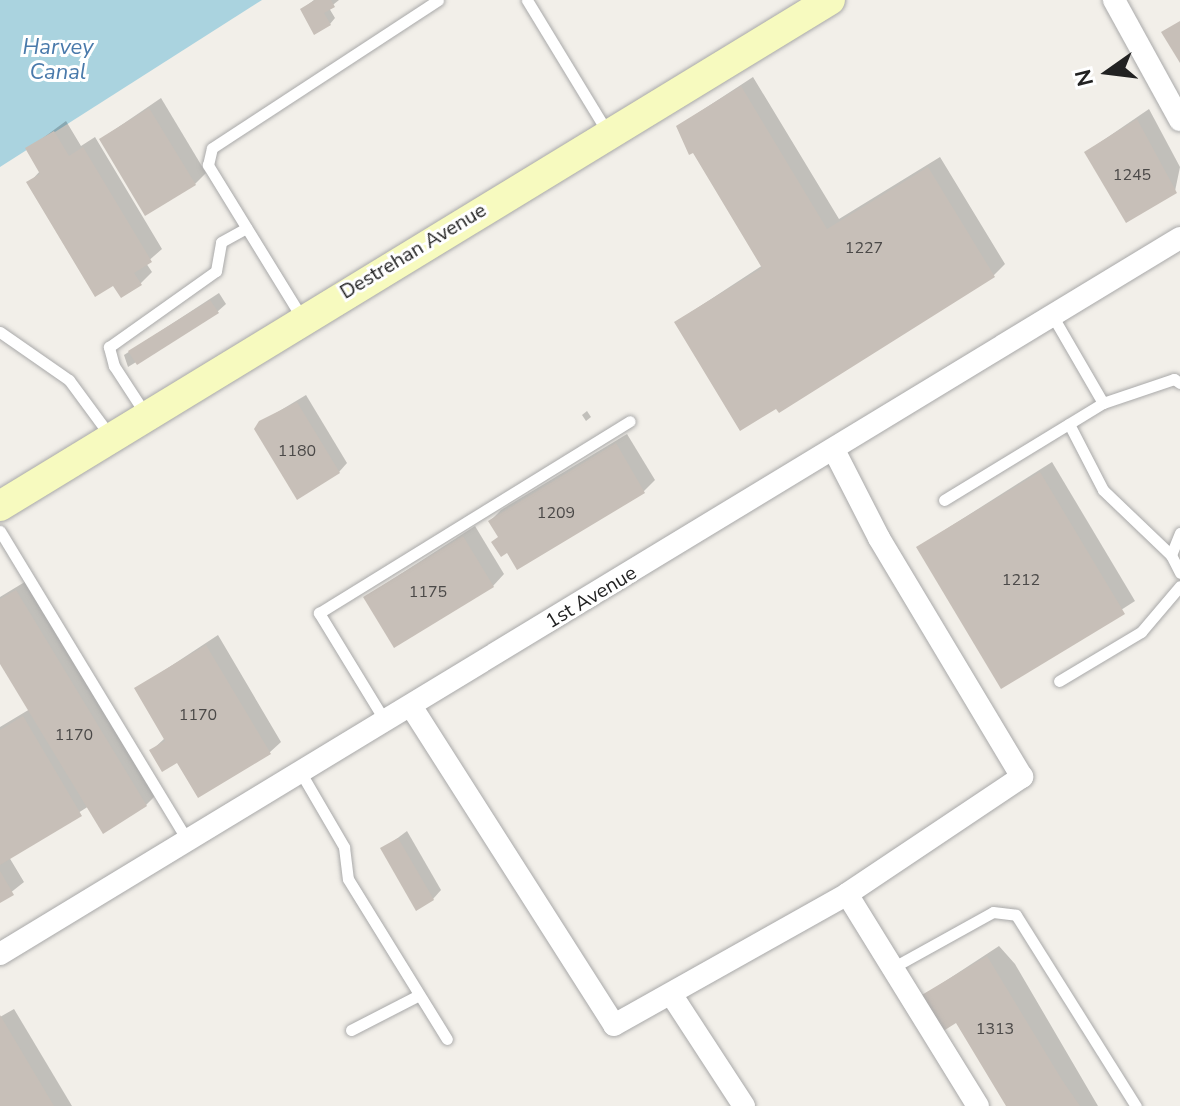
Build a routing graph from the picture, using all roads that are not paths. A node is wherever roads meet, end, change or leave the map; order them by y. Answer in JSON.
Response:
{"nodes":[{"id":1,"x":438,"y":0,"type":"edge"},
{"id":2,"x":527,"y":0,"type":"edge"},
{"id":3,"x":830,"y":0,"type":"edge"},
{"id":4,"x":1114,"y":0,"type":"edge"},
{"id":5,"x":1180,"y":120,"type":"edge"},
{"id":6,"x":608,"y":134,"type":"junction"},
{"id":7,"x":246,"y":228,"type":"junction"},
{"id":8,"x":1180,"y":238,"type":"edge"},
{"id":9,"x":1052,"y":315,"type":"junction"},
{"id":10,"x":302,"y":318,"type":"junction"},
{"id":11,"x":0,"y":332,"type":"edge"},
{"id":12,"x":1180,"y":383,"type":"edge"},
{"id":13,"x":1103,"y":403,"type":"junction"},
{"id":14,"x":147,"y":416,"type":"junction"},
{"id":15,"x":630,"y":421,"type":"dead end"},
{"id":16,"x":1069,"y":424,"type":"junction"},
{"id":17,"x":112,"y":439,"type":"junction"},
{"id":18,"x":834,"y":450,"type":"junction"},
{"id":19,"x":944,"y":500,"type":"dead end"},
{"id":20,"x":0,"y":506,"type":"edge"},
{"id":21,"x":0,"y":531,"type":"edge"},
{"id":22,"x":1180,"y":533,"type":"edge"},
{"id":23,"x":1171,"y":555,"type":"junction"},
{"id":24,"x":1180,"y":573,"type":"edge"},
{"id":25,"x":1180,"y":586,"type":"edge"},
{"id":26,"x":1059,"y":681,"type":"dead end"},
{"id":27,"x":411,"y":706,"type":"junction"},
{"id":28,"x":385,"y":721,"type":"junction"},
{"id":29,"x":301,"y":773,"type":"junction"},
{"id":30,"x":188,"y":842,"type":"junction"},
{"id":31,"x":847,"y":894,"type":"junction"},
{"id":32,"x":0,"y":954,"type":"edge"},
{"id":33,"x":892,"y":968,"type":"junction"},
{"id":34,"x":671,"y":994,"type":"junction"},
{"id":35,"x":419,"y":995,"type":"junction"},
{"id":36,"x":351,"y":1030,"type":"dead end"},
{"id":37,"x":447,"y":1039,"type":"dead end"},
{"id":38,"x":744,"y":1106,"type":"edge"},
{"id":39,"x":978,"y":1106,"type":"edge"},
{"id":40,"x":1136,"y":1106,"type":"edge"}],
"edges":[{"from":1,"to":7,"type":"lane"},
{"from":2,"to":6,"type":"lane"},
{"from":3,"to":6,"type":"main road","name":"Destrehan Avenue"},
{"from":4,"to":5,"type":"street"},
{"from":6,"to":10,"type":"main road","name":"Destrehan Avenue"},
{"from":7,"to":10,"type":"lane"},
{"from":7,"to":14,"type":"lane"},
{"from":8,"to":9,"type":"street","name":"1st Avenue"},
{"from":9,"to":13,"type":"lane"},
{"from":9,"to":18,"type":"street","name":"1st Avenue"},
{"from":10,"to":14,"type":"main road","name":"Destrehan Avenue"},
{"from":11,"to":17,"type":"lane"},
{"from":12,"to":13,"type":"lane"},
{"from":13,"to":16,"type":"lane"},
{"from":14,"to":17,"type":"main road","name":"Destrehan Avenue"},
{"from":15,"to":28,"type":"lane"},
{"from":16,"to":19,"type":"lane"},
{"from":16,"to":23,"type":"lane"},
{"from":17,"to":20,"type":"main road","name":"Destrehan Avenue"},
{"from":18,"to":27,"type":"street","name":"1st Avenue"},
{"from":18,"to":31,"type":"street"},
{"from":21,"to":30,"type":"lane"},
{"from":22,"to":23,"type":"lane"},
{"from":23,"to":24,"type":"lane"},
{"from":25,"to":26,"type":"lane"},
{"from":27,"to":28,"type":"street","name":"1st Avenue"},
{"from":27,"to":34,"type":"street"},
{"from":28,"to":29,"type":"street","name":"1st Avenue"},
{"from":29,"to":30,"type":"street","name":"1st Avenue"},
{"from":29,"to":35,"type":"lane"},
{"from":30,"to":32,"type":"street","name":"1st Avenue"},
{"from":31,"to":33,"type":"street"},
{"from":31,"to":34,"type":"street"},
{"from":33,"to":39,"type":"street"},
{"from":33,"to":40,"type":"lane"},
{"from":34,"to":38,"type":"street"},
{"from":35,"to":36,"type":"lane"},
{"from":35,"to":37,"type":"lane"}]}
